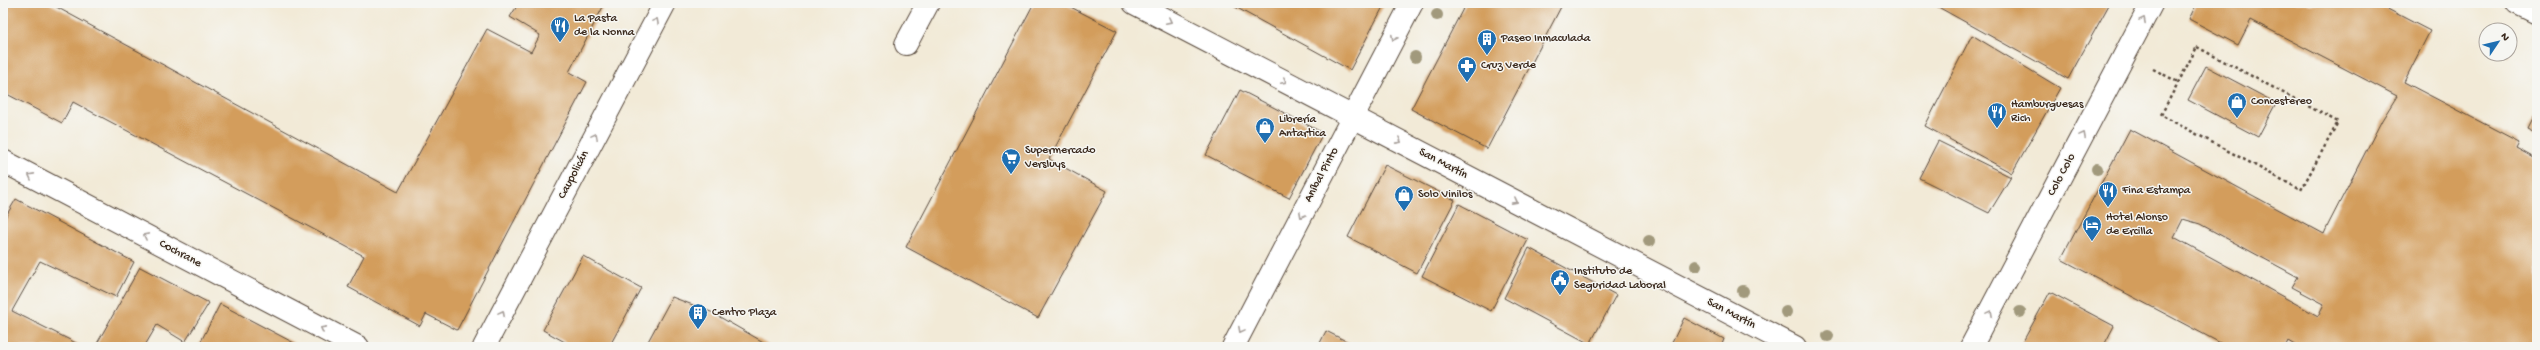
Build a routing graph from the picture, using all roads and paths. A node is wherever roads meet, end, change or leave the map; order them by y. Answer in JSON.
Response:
{"nodes":[{"id":1,"x":665,"y":3,"type":"edge"},
{"id":2,"x":928,"y":3,"type":"edge"},
{"id":3,"x":1134,"y":3,"type":"edge"},
{"id":4,"x":1412,"y":3,"type":"edge"},
{"id":5,"x":2152,"y":3,"type":"edge"},
{"id":6,"x":2518,"y":3,"type":"edge"},
{"id":7,"x":2537,"y":13,"type":"edge"},
{"id":8,"x":906,"y":44,"type":"dead end"},
{"id":9,"x":2153,"y":69,"type":"dead end"},
{"id":10,"x":2178,"y":82,"type":"junction"},
{"id":11,"x":1353,"y":117,"type":"junction"},
{"id":12,"x":3,"y":161,"type":"edge"},
{"id":13,"x":358,"y":347,"type":"edge"},
{"id":14,"x":484,"y":347,"type":"edge"},
{"id":15,"x":1233,"y":347,"type":"edge"},
{"id":16,"x":1795,"y":347,"type":"edge"},
{"id":17,"x":1971,"y":347,"type":"edge"}],
"edges":[{"from":14,"to":1,"type":"street","name":"Caupolicán","one_way":true},
{"from":2,"to":8,"type":"street"},
{"from":3,"to":11,"type":"street","name":"San Martín","one_way":true},
{"from":4,"to":11,"type":"street","name":"Aníbal Pinto","one_way":true},
{"from":17,"to":5,"type":"street","name":"Colo Colo","one_way":true},
{"from":6,"to":7,"type":"street"},
{"from":9,"to":10,"type":"path"},
{"from":10,"to":10,"type":"path"},
{"from":11,"to":15,"type":"street","name":"Aníbal Pinto","one_way":true},
{"from":11,"to":16,"type":"street","name":"San Martín","one_way":true},
{"from":13,"to":12,"type":"street","name":"Cochrane","one_way":true}]}
